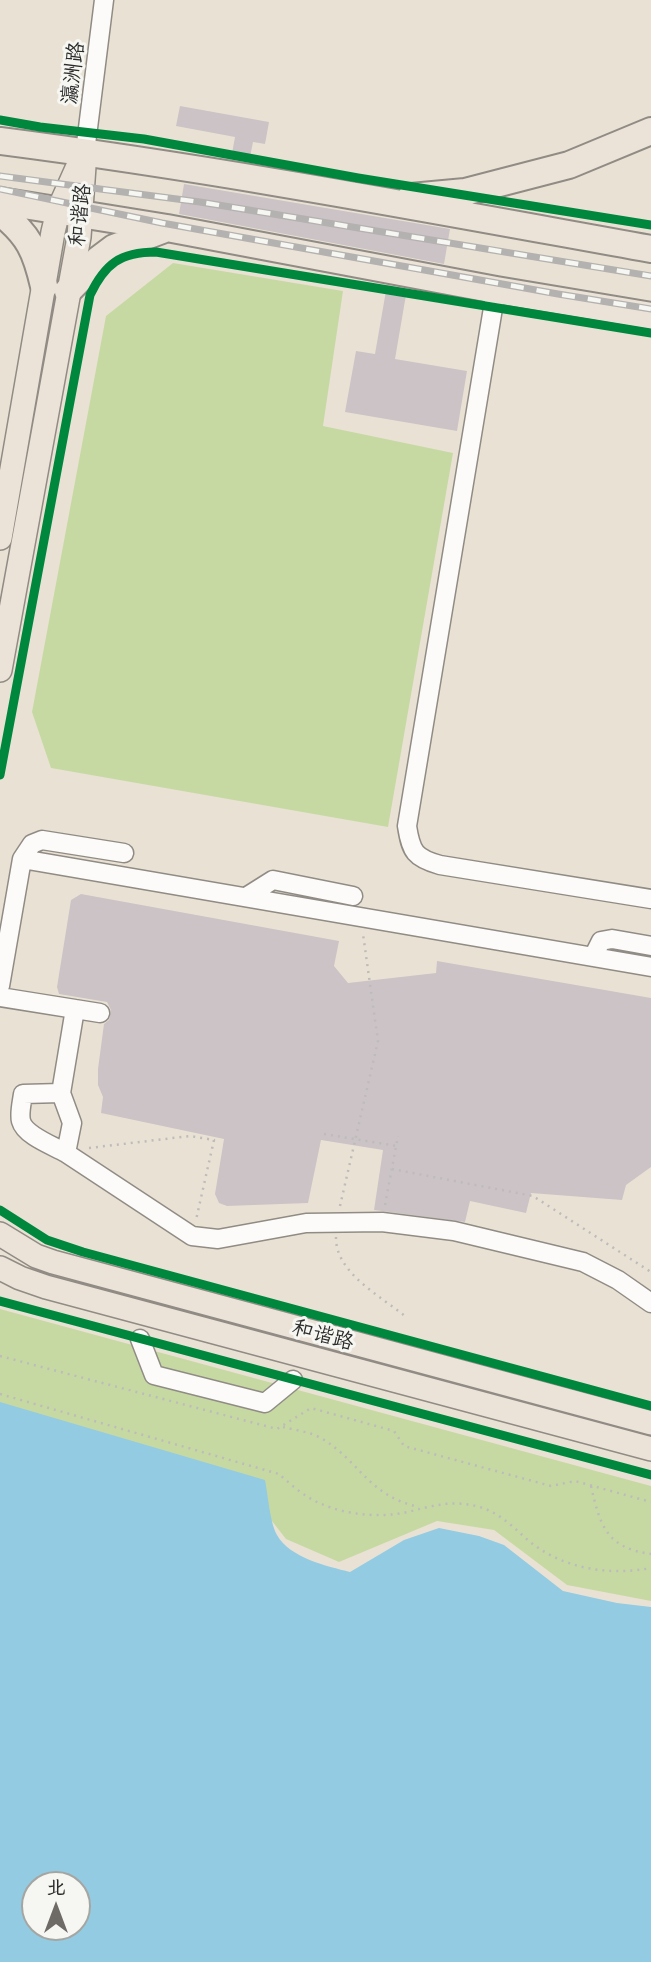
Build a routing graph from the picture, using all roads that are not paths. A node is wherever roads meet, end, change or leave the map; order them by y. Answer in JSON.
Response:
{"nodes":[{"id":1,"x":104,"y":0,"type":"edge"},
{"id":2,"x":651,"y":131,"type":"edge"},
{"id":3,"x":0,"y":141,"type":"edge"},
{"id":4,"x":85,"y":152,"type":"junction"},
{"id":5,"x":380,"y":200,"type":"junction"},
{"id":6,"x":0,"y":201,"type":"edge"},
{"id":7,"x":0,"y":212,"type":"edge"},
{"id":8,"x":70,"y":212,"type":"junction"},
{"id":9,"x":167,"y":228,"type":"junction"},
{"id":10,"x":651,"y":249,"type":"edge"},
{"id":11,"x":56,"y":288,"type":"junction"},
{"id":12,"x":496,"y":290,"type":"junction"},
{"id":13,"x":651,"y":316,"type":"edge"},
{"id":14,"x":0,"y":538,"type":"edge"},
{"id":15,"x":0,"y":670,"type":"edge"},
{"id":16,"x":124,"y":853,"type":"dead end"},
{"id":17,"x":22,"y":859,"type":"junction"},
{"id":18,"x":354,"y":896,"type":"dead end"},
{"id":19,"x":246,"y":897,"type":"junction"},
{"id":20,"x":651,"y":899,"type":"edge"},
{"id":21,"x":651,"y":946,"type":"edge"},
{"id":22,"x":593,"y":957,"type":"junction"},
{"id":23,"x":651,"y":967,"type":"edge"},
{"id":24,"x":0,"y":986,"type":"edge"},
{"id":25,"x":0,"y":996,"type":"edge"},
{"id":26,"x":75,"y":1009,"type":"junction"},
{"id":27,"x":100,"y":1013,"type":"dead end"},
{"id":28,"x":61,"y":1093,"type":"junction"},
{"id":29,"x":66,"y":1153,"type":"junction"},
{"id":30,"x":0,"y":1234,"type":"edge"},
{"id":31,"x":0,"y":1268,"type":"edge"},
{"id":32,"x":649,"y":1298,"type":"edge"},
{"id":33,"x":140,"y":1339,"type":"dead end"},
{"id":34,"x":293,"y":1380,"type":"dead end"},
{"id":35,"x":651,"y":1423,"type":"edge"},
{"id":36,"x":651,"y":1449,"type":"edge"}],
"edges":[{"from":1,"to":4,"type":"street","name":"瀛洲路"},
{"from":2,"to":5,"type":"highway"},
{"from":3,"to":4,"type":"highway"},
{"from":4,"to":5,"type":"highway"},
{"from":4,"to":8,"type":"main road","name":"和谐路"},
{"from":5,"to":10,"type":"highway"},
{"from":6,"to":8,"type":"highway"},
{"from":7,"to":11,"type":"highway"},
{"from":8,"to":9,"type":"highway"},
{"from":8,"to":11,"type":"main road","name":"和谐路"},
{"from":9,"to":11,"type":"highway"},
{"from":9,"to":12,"type":"highway"},
{"from":11,"to":14,"type":"main road","name":"和谐路"},
{"from":11,"to":15,"type":"main road","name":"和谐路"},
{"from":12,"to":13,"type":"highway"},
{"from":12,"to":20,"type":"street"},
{"from":16,"to":17,"type":"street"},
{"from":17,"to":19,"type":"street"},
{"from":17,"to":24,"type":"street"},
{"from":18,"to":19,"type":"street"},
{"from":19,"to":22,"type":"street"},
{"from":21,"to":22,"type":"street"},
{"from":22,"to":23,"type":"street"},
{"from":25,"to":26,"type":"street"},
{"from":26,"to":27,"type":"street"},
{"from":26,"to":28,"type":"street"},
{"from":28,"to":29,"type":"street"},
{"from":28,"to":29,"type":"street"},
{"from":29,"to":32,"type":"street"},
{"from":30,"to":35,"type":"main road","name":"和谐路"},
{"from":31,"to":36,"type":"main road","name":"和谐路"},
{"from":33,"to":34,"type":"street"}]}
